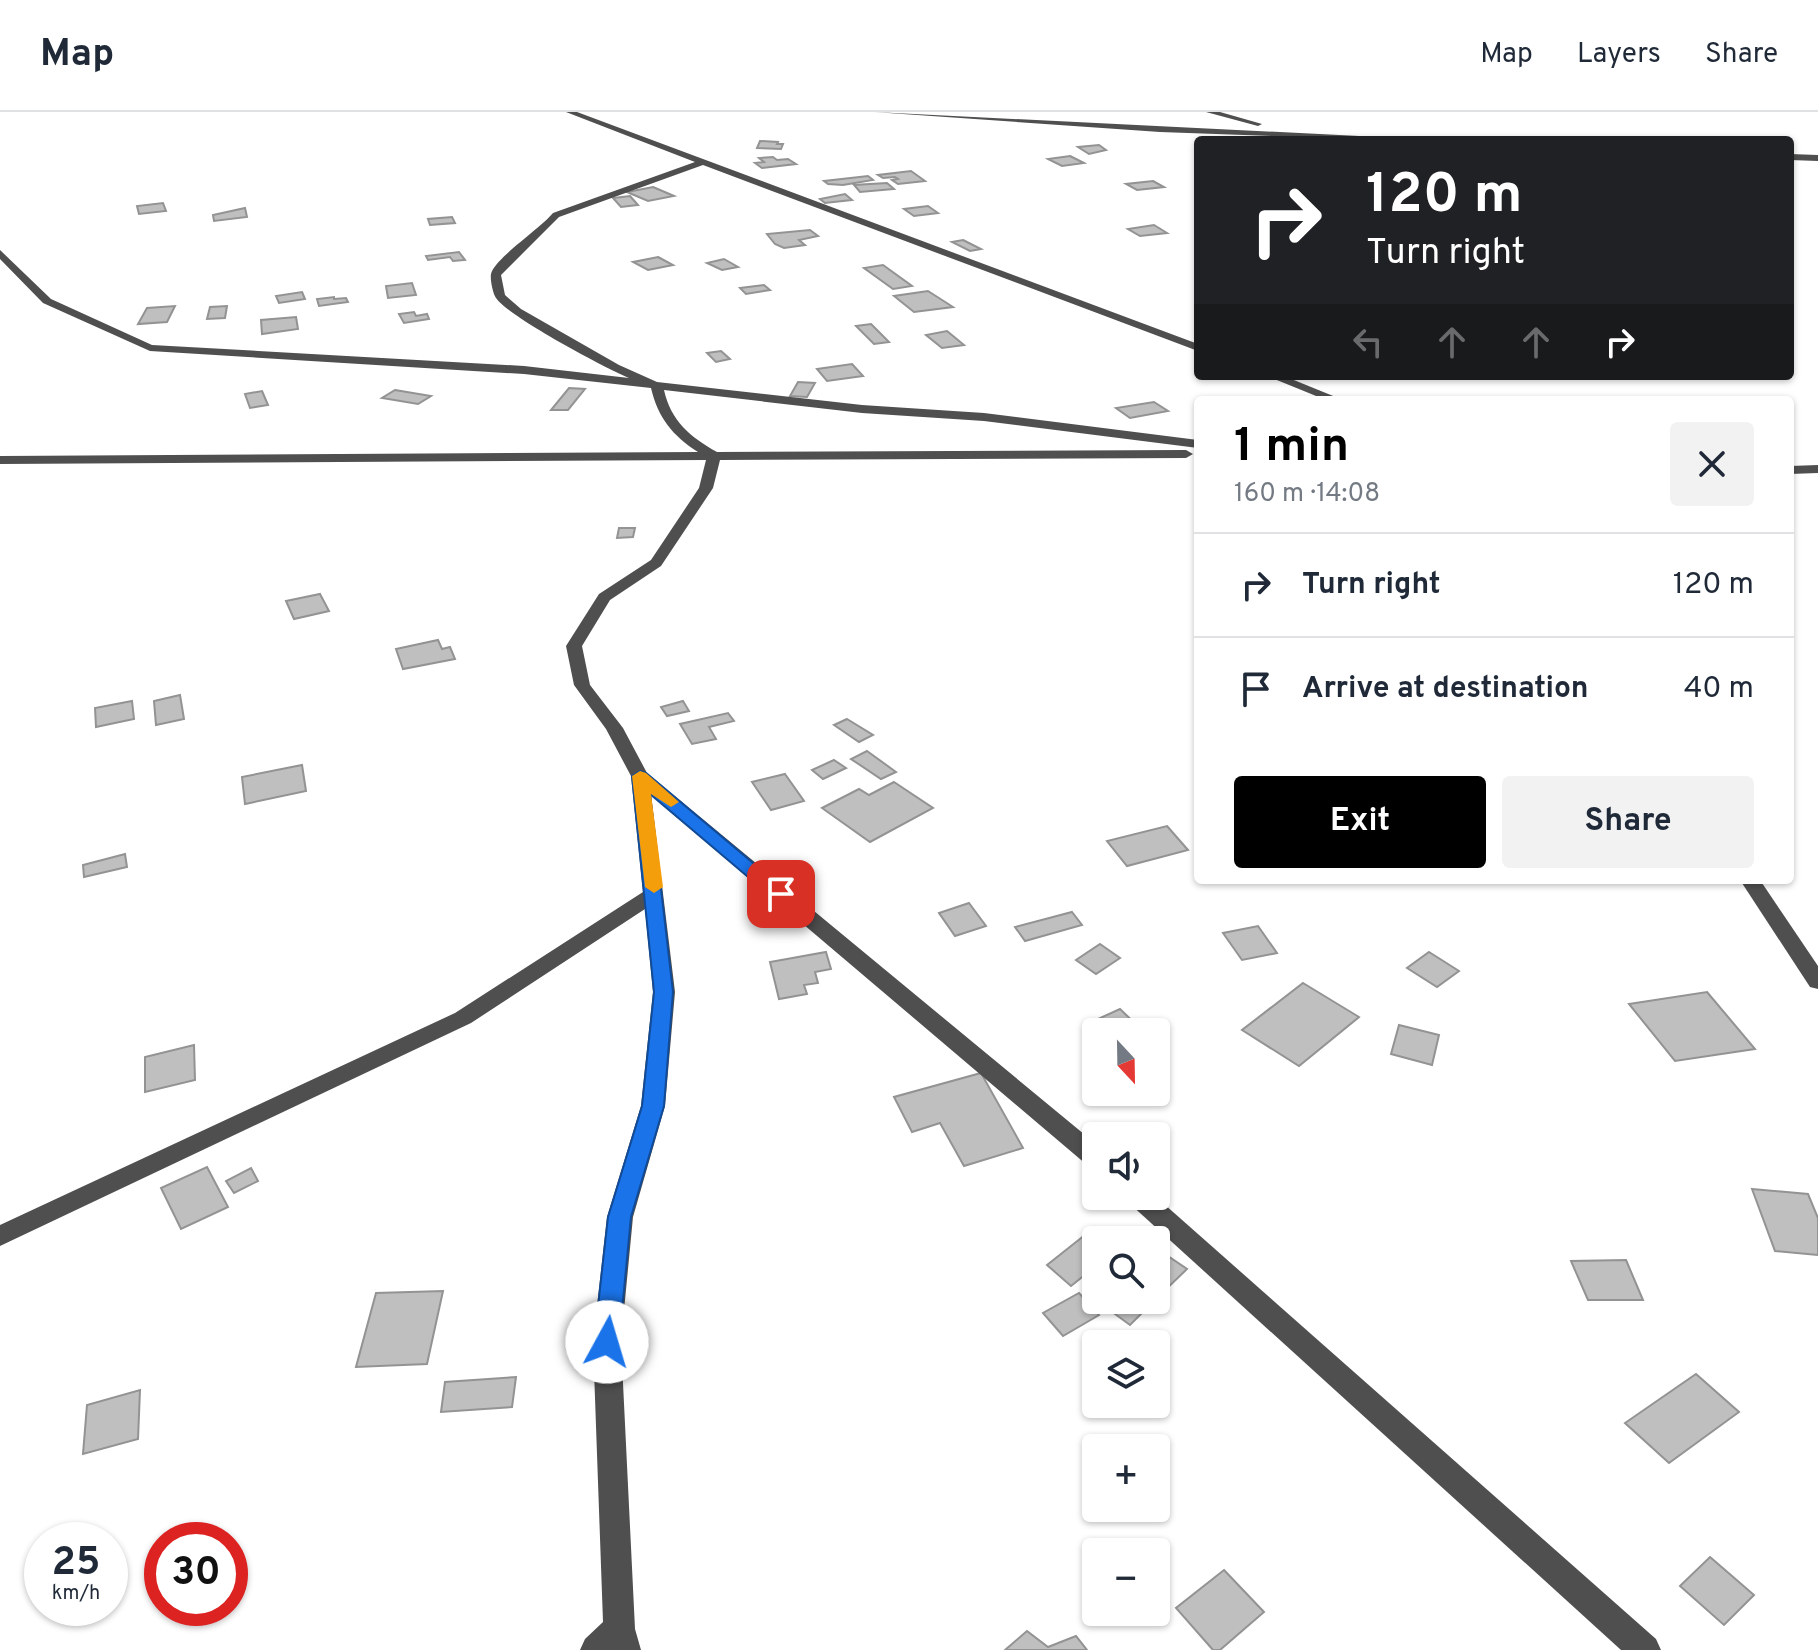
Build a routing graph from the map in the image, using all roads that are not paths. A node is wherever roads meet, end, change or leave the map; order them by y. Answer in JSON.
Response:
{"nodes":[{"id":1,"x":570,"y":112,"type":"edge"},
{"id":2,"x":878,"y":112,"type":"edge"},
{"id":3,"x":1210,"y":112,"type":"edge"},
{"id":4,"x":1280,"y":136,"type":"edge"},
{"id":5,"x":1305,"y":136,"type":"edge"},
{"id":6,"x":1794,"y":157,"type":"edge"},
{"id":7,"x":1818,"y":158,"type":"edge"},
{"id":8,"x":704,"y":162,"type":"junction"},
{"id":9,"x":0,"y":253,"type":"edge"},
{"id":10,"x":1194,"y":346,"type":"edge"},
{"id":11,"x":1284,"y":380,"type":"edge"},
{"id":12,"x":657,"y":386,"type":"junction"},
{"id":13,"x":1326,"y":396,"type":"edge"},
{"id":14,"x":1194,"y":443,"type":"edge"},
{"id":15,"x":1194,"y":454,"type":"edge"},
{"id":16,"x":714,"y":456,"type":"junction"},
{"id":17,"x":0,"y":460,"type":"edge"},
{"id":18,"x":1818,"y":469,"type":"edge"},
{"id":19,"x":1794,"y":470,"type":"edge"},
{"id":20,"x":640,"y":776,"type":"junction"},
{"id":21,"x":1753,"y":884,"type":"edge"},
{"id":22,"x":654,"y":894,"type":"junction"},
{"id":23,"x":1818,"y":982,"type":"edge"},
{"id":24,"x":1082,"y":1146,"type":"edge"},
{"id":25,"x":1154,"y":1210,"type":"edge"},
{"id":26,"x":0,"y":1236,"type":"edge"},
{"id":27,"x":613,"y":1643,"type":"edge"},
{"id":28,"x":1645,"y":1650,"type":"edge"}],
"edges":[{"from":1,"to":8,"type":"street"},
{"from":2,"to":4,"type":"street"},
{"from":3,"to":5,"type":"street"},
{"from":6,"to":7,"type":"street"},
{"from":8,"to":10,"type":"street"},
{"from":8,"to":12,"type":"street"},
{"from":9,"to":12,"type":"street"},
{"from":11,"to":13,"type":"street"},
{"from":12,"to":14,"type":"street"},
{"from":12,"to":16,"type":"street"},
{"from":15,"to":16,"type":"street"},
{"from":16,"to":17,"type":"street"},
{"from":16,"to":20,"type":"street"},
{"from":18,"to":19,"type":"street"},
{"from":20,"to":22,"type":"street"},
{"from":20,"to":24,"type":"street"},
{"from":21,"to":23,"type":"street"},
{"from":22,"to":26,"type":"street"},
{"from":22,"to":27,"type":"street"},
{"from":25,"to":28,"type":"street"}]}
